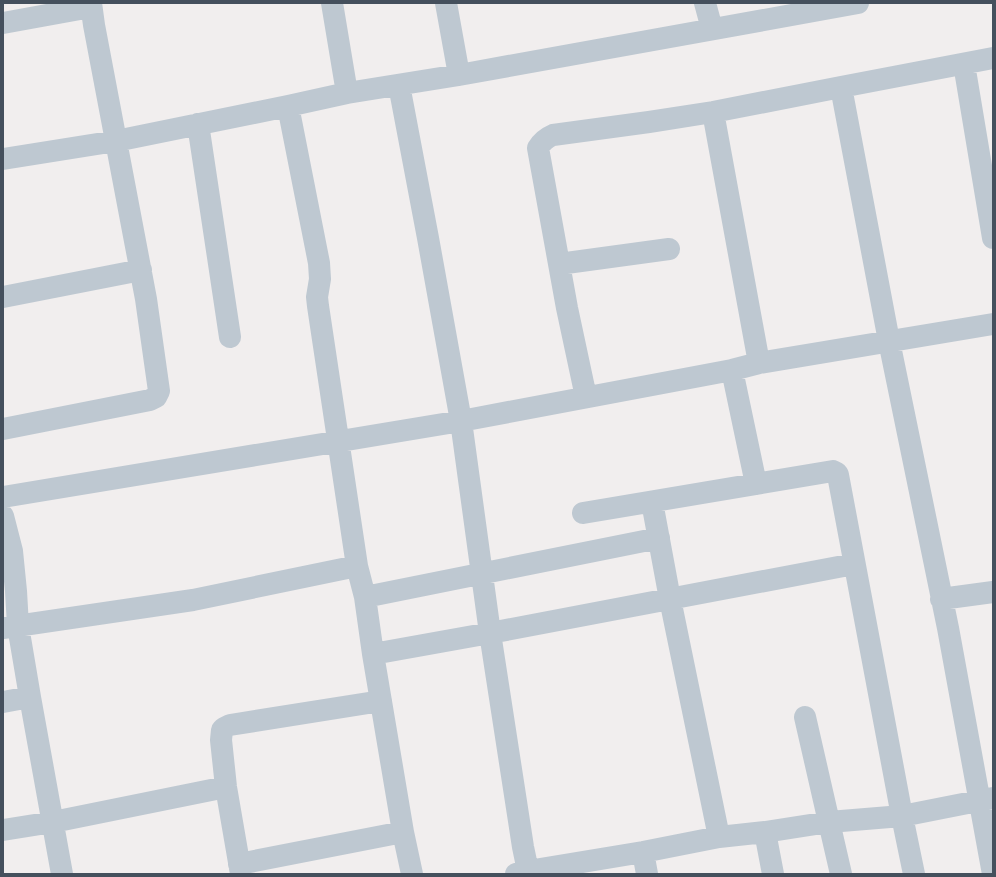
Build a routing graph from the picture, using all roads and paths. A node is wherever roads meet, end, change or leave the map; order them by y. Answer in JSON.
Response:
{"nodes":[{"id":1,"x":332,"y":3,"type":"edge"},
{"id":2,"x":446,"y":3,"type":"edge"},
{"id":3,"x":705,"y":3,"type":"edge"},
{"id":4,"x":858,"y":3,"type":"edge"},
{"id":5,"x":91,"y":5,"type":"edge"},
{"id":6,"x":777,"y":10,"type":"edge"},
{"id":7,"x":3,"y":23,"type":"edge"},
{"id":8,"x":712,"y":29,"type":"junction"},
{"id":9,"x":993,"y":58,"type":"edge"},
{"id":10,"x":964,"y":64,"type":"junction"},
{"id":11,"x":459,"y":75,"type":"junction"},
{"id":12,"x":399,"y":85,"type":"junction"},
{"id":13,"x":841,"y":86,"type":"junction"},
{"id":14,"x":347,"y":93,"type":"junction"},
{"id":15,"x":288,"y":106,"type":"junction"},
{"id":16,"x":713,"y":112,"type":"junction"},
{"id":17,"x":198,"y":124,"type":"junction"},
{"id":18,"x":116,"y":141,"type":"junction"},
{"id":19,"x":3,"y":159,"type":"edge"},
{"id":20,"x":993,"y":238,"type":"edge"},
{"id":21,"x":669,"y":249,"type":"dead end"},
{"id":22,"x":559,"y":264,"type":"junction"},
{"id":23,"x":141,"y":270,"type":"junction"},
{"id":24,"x":3,"y":297,"type":"edge"},
{"id":25,"x":993,"y":324,"type":"edge"},
{"id":26,"x":230,"y":337,"type":"dead end"},
{"id":27,"x":889,"y":341,"type":"junction"},
{"id":28,"x":759,"y":363,"type":"junction"},
{"id":29,"x":732,"y":370,"type":"junction"},
{"id":30,"x":586,"y":397,"type":"junction"},
{"id":31,"x":461,"y":421,"type":"junction"},
{"id":32,"x":3,"y":429,"type":"edge"},
{"id":33,"x":338,"y":442,"type":"junction"},
{"id":34,"x":756,"y":484,"type":"junction"},
{"id":35,"x":3,"y":497,"type":"edge"},
{"id":36,"x":652,"y":502,"type":"junction"},
{"id":37,"x":583,"y":513,"type":"dead end"},
{"id":38,"x":3,"y":516,"type":"edge"},
{"id":39,"x":659,"y":538,"type":"junction"},
{"id":40,"x":854,"y":564,"type":"junction"},
{"id":41,"x":357,"y":566,"type":"junction"},
{"id":42,"x":481,"y":574,"type":"junction"},
{"id":43,"x":993,"y":592,"type":"edge"},
{"id":44,"x":365,"y":598,"type":"junction"},
{"id":45,"x":670,"y":599,"type":"junction"},
{"id":46,"x":941,"y":599,"type":"junction"},
{"id":47,"x":11,"y":627,"type":"edge"},
{"id":48,"x":490,"y":633,"type":"junction"},
{"id":49,"x":373,"y":654,"type":"junction"},
{"id":50,"x":30,"y":697,"type":"junction"},
{"id":51,"x":381,"y":701,"type":"junction"},
{"id":52,"x":3,"y":702,"type":"edge"},
{"id":53,"x":805,"y":717,"type":"dead end"},
{"id":54,"x":226,"y":787,"type":"junction"},
{"id":55,"x":986,"y":800,"type":"edge"},
{"id":56,"x":902,"y":816,"type":"junction"},
{"id":57,"x":53,"y":822,"type":"junction"},
{"id":58,"x":828,"y":822,"type":"junction"},
{"id":59,"x":3,"y":830,"type":"edge"},
{"id":60,"x":403,"y":832,"type":"junction"},
{"id":61,"x":765,"y":832,"type":"junction"},
{"id":62,"x":719,"y":837,"type":"junction"},
{"id":63,"x":643,"y":852,"type":"junction"},
{"id":64,"x":240,"y":869,"type":"edge"},
{"id":65,"x":522,"y":872,"type":"edge"},
{"id":66,"x":62,"y":874,"type":"edge"},
{"id":67,"x":412,"y":874,"type":"edge"},
{"id":68,"x":647,"y":874,"type":"edge"},
{"id":69,"x":773,"y":874,"type":"edge"},
{"id":70,"x":841,"y":874,"type":"edge"},
{"id":71,"x":914,"y":874,"type":"edge"},
{"id":72,"x":993,"y":874,"type":"edge"}],
"edges":[{"from":1,"to":14,"type":"street"},
{"from":2,"to":11,"type":"street"},
{"from":3,"to":8,"type":"street"},
{"from":4,"to":6,"type":"street"},
{"from":5,"to":7,"type":"street"},
{"from":5,"to":18,"type":"street"},
{"from":6,"to":8,"type":"street"},
{"from":8,"to":11,"type":"street"},
{"from":9,"to":10,"type":"street"},
{"from":10,"to":13,"type":"street"},
{"from":10,"to":20,"type":"street"},
{"from":11,"to":12,"type":"street"},
{"from":12,"to":14,"type":"street"},
{"from":12,"to":31,"type":"street"},
{"from":13,"to":16,"type":"street"},
{"from":13,"to":27,"type":"street"},
{"from":14,"to":15,"type":"street"},
{"from":15,"to":17,"type":"street"},
{"from":15,"to":33,"type":"street"},
{"from":16,"to":22,"type":"street"},
{"from":16,"to":28,"type":"street"},
{"from":17,"to":18,"type":"street"},
{"from":17,"to":26,"type":"street"},
{"from":18,"to":19,"type":"street"},
{"from":18,"to":23,"type":"street"},
{"from":21,"to":22,"type":"street"},
{"from":22,"to":30,"type":"street"},
{"from":23,"to":24,"type":"street"},
{"from":23,"to":32,"type":"street"},
{"from":25,"to":27,"type":"street"},
{"from":27,"to":28,"type":"street"},
{"from":27,"to":46,"type":"street"},
{"from":28,"to":29,"type":"street"},
{"from":29,"to":30,"type":"street"},
{"from":29,"to":34,"type":"street"},
{"from":30,"to":31,"type":"street"},
{"from":31,"to":33,"type":"street"},
{"from":31,"to":42,"type":"street"},
{"from":33,"to":35,"type":"street"},
{"from":33,"to":41,"type":"street"},
{"from":34,"to":36,"type":"street"},
{"from":34,"to":40,"type":"street"},
{"from":36,"to":37,"type":"street"},
{"from":36,"to":39,"type":"street"},
{"from":38,"to":47,"type":"street"},
{"from":39,"to":42,"type":"street"},
{"from":39,"to":45,"type":"street"},
{"from":40,"to":45,"type":"street"},
{"from":40,"to":56,"type":"street"},
{"from":41,"to":44,"type":"street"},
{"from":41,"to":47,"type":"street"},
{"from":42,"to":44,"type":"street"},
{"from":42,"to":48,"type":"street"},
{"from":43,"to":46,"type":"street"},
{"from":44,"to":49,"type":"street"},
{"from":45,"to":48,"type":"street"},
{"from":45,"to":62,"type":"street"},
{"from":46,"to":55,"type":"street"},
{"from":47,"to":50,"type":"street"},
{"from":48,"to":49,"type":"street"},
{"from":48,"to":65,"type":"street"},
{"from":49,"to":51,"type":"street"},
{"from":50,"to":52,"type":"street"},
{"from":50,"to":57,"type":"street"},
{"from":51,"to":54,"type":"street"},
{"from":51,"to":60,"type":"street"},
{"from":53,"to":58,"type":"street"},
{"from":54,"to":57,"type":"street"},
{"from":54,"to":64,"type":"street"},
{"from":55,"to":56,"type":"street"},
{"from":55,"to":72,"type":"street"},
{"from":56,"to":58,"type":"street"},
{"from":56,"to":71,"type":"street"},
{"from":57,"to":59,"type":"street"},
{"from":57,"to":66,"type":"street"},
{"from":58,"to":61,"type":"street"},
{"from":58,"to":70,"type":"street"},
{"from":60,"to":64,"type":"street"},
{"from":60,"to":67,"type":"street"},
{"from":61,"to":62,"type":"street"},
{"from":61,"to":69,"type":"street"},
{"from":62,"to":63,"type":"street"},
{"from":63,"to":65,"type":"street"},
{"from":63,"to":68,"type":"street"}]}
